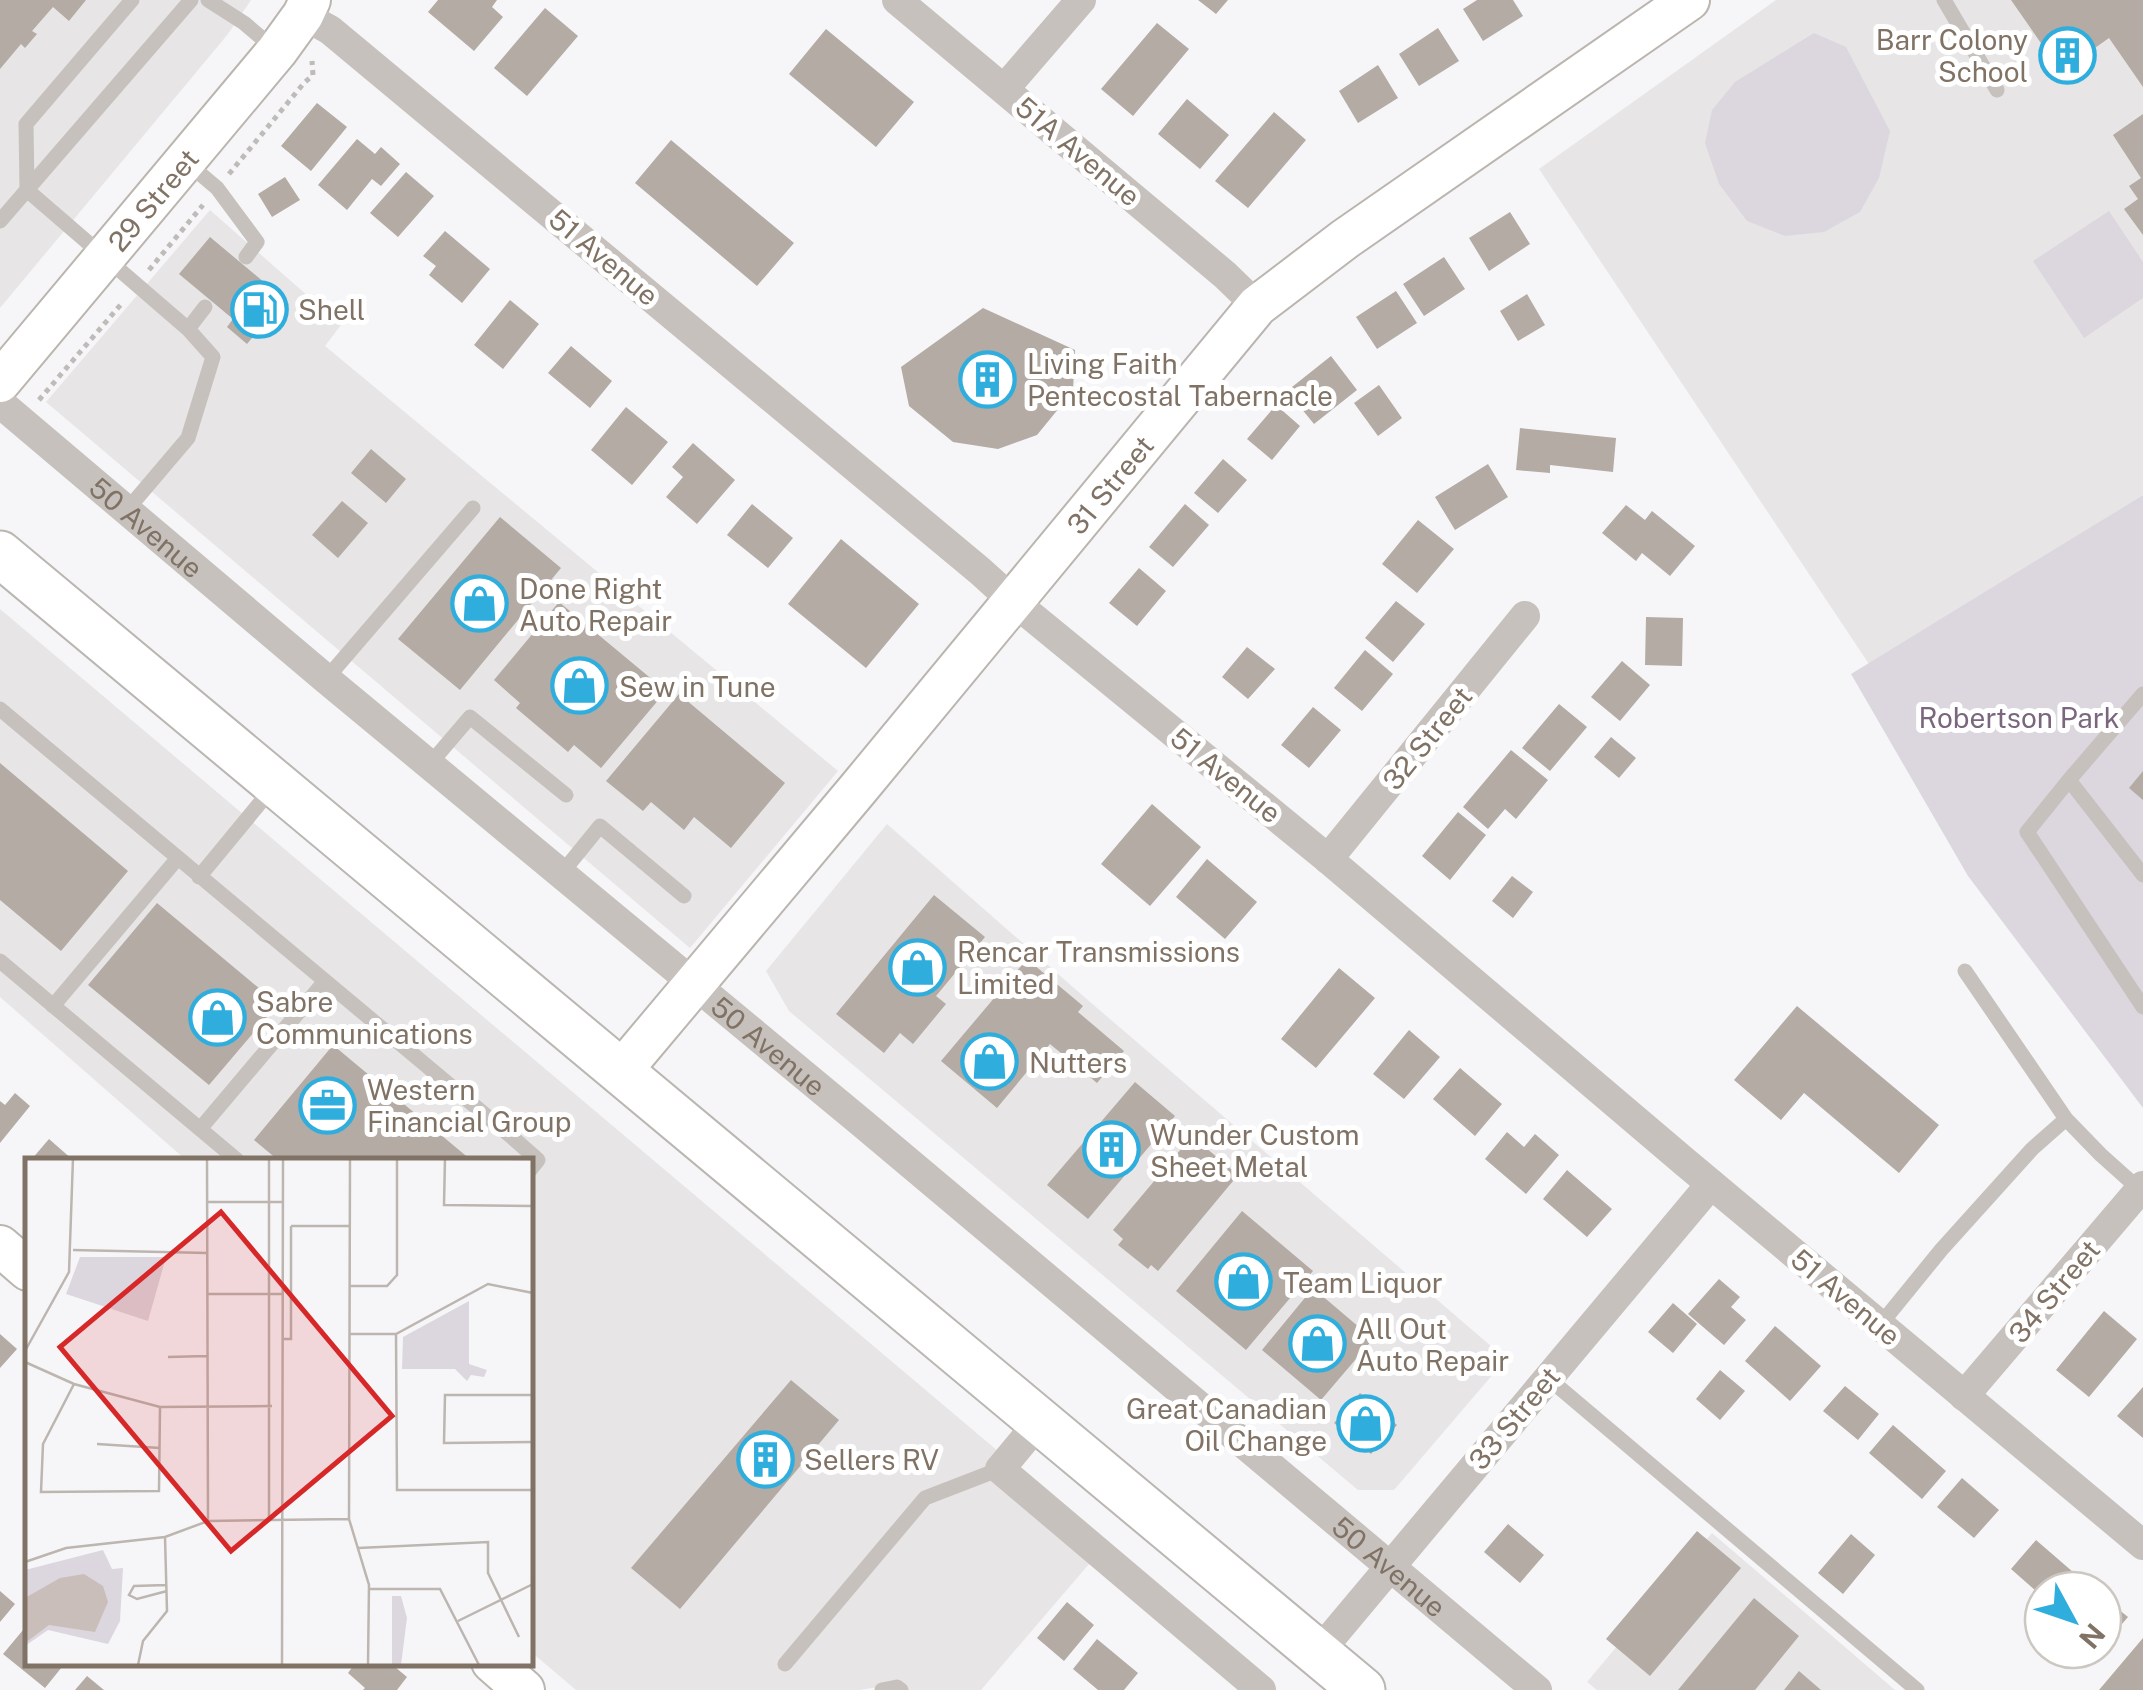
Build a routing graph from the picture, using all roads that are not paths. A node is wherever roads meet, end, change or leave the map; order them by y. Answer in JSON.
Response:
{"nodes":[{"id":1,"x":132,"y":0,"type":"edge"},
{"id":2,"x":191,"y":0,"type":"edge"},
{"id":3,"x":208,"y":0,"type":"edge"},
{"id":4,"x":896,"y":0,"type":"edge"},
{"id":5,"x":1081,"y":0,"type":"edge"},
{"id":6,"x":1690,"y":0,"type":"edge"},
{"id":7,"x":1944,"y":0,"type":"edge"},
{"id":8,"x":306,"y":7,"type":"edge"},
{"id":9,"x":294,"y":55,"type":"junction"},
{"id":10,"x":1004,"y":88,"type":"junction"},
{"id":11,"x":1996,"y":90,"type":"dead end"},
{"id":12,"x":185,"y":161,"type":"junction"},
{"id":13,"x":27,"y":190,"type":"junction"},
{"id":14,"x":0,"y":222,"type":"edge"},
{"id":15,"x":246,"y":256,"type":"dead end"},
{"id":16,"x":105,"y":257,"type":"junction"},
{"id":17,"x":1256,"y":306,"type":"junction"},
{"id":18,"x":206,"y":307,"type":"dead end"},
{"id":19,"x":188,"y":328,"type":"junction"},
{"id":20,"x":0,"y":382,"type":"edge"},
{"id":21,"x":0,"y":404,"type":"edge"},
{"id":22,"x":472,"y":508,"type":"dead end"},
{"id":23,"x":126,"y":511,"type":"junction"},
{"id":24,"x":0,"y":554,"type":"edge"},
{"id":25,"x":1013,"y":601,"type":"junction"},
{"id":26,"x":1525,"y":616,"type":"dead end"},
{"id":27,"x":326,"y":679,"type":"junction"},
{"id":28,"x":2143,"y":694,"type":"edge"},
{"id":29,"x":0,"y":710,"type":"edge"},
{"id":30,"x":429,"y":765,"type":"junction"},
{"id":31,"x":2069,"y":780,"type":"junction"},
{"id":32,"x":276,"y":783,"type":"junction"},
{"id":33,"x":566,"y":795,"type":"dead end"},
{"id":34,"x":177,"y":859,"type":"junction"},
{"id":35,"x":1328,"y":859,"type":"junction"},
{"id":36,"x":561,"y":874,"type":"junction"},
{"id":37,"x":2143,"y":875,"type":"edge"},
{"id":38,"x":198,"y":877,"type":"junction"},
{"id":39,"x":684,"y":896,"type":"dead end"},
{"id":40,"x":0,"y":961,"type":"edge"},
{"id":41,"x":1965,"y":971,"type":"dead end"},
{"id":42,"x":325,"y":981,"type":"junction"},
{"id":43,"x":694,"y":985,"type":"junction"},
{"id":44,"x":54,"y":1006,"type":"junction"},
{"id":45,"x":2143,"y":1007,"type":"edge"},
{"id":46,"x":622,"y":1070,"type":"junction"},
{"id":47,"x":2066,"y":1120,"type":"junction"},
{"id":48,"x":200,"y":1129,"type":"junction"},
{"id":49,"x":235,"y":1158,"type":"edge"},
{"id":50,"x":532,"y":1168,"type":"edge"},
{"id":51,"x":1711,"y":1184,"type":"junction"},
{"id":52,"x":2141,"y":1188,"type":"edge"},
{"id":53,"x":0,"y":1246,"type":"edge"},
{"id":54,"x":25,"y":1267,"type":"edge"},
{"id":55,"x":1880,"y":1325,"type":"junction"},
{"id":56,"x":1548,"y":1378,"type":"junction"},
{"id":57,"x":1964,"y":1396,"type":"junction"},
{"id":58,"x":1040,"y":1421,"type":"junction"},
{"id":59,"x":1000,"y":1469,"type":"junction"},
{"id":60,"x":2143,"y":1545,"type":"edge"},
{"id":61,"x":1389,"y":1566,"type":"junction"},
{"id":62,"x":1318,"y":1653,"type":"junction"},
{"id":63,"x":785,"y":1664,"type":"dead end"},
{"id":64,"x":495,"y":1665,"type":"edge"},
{"id":65,"x":524,"y":1690,"type":"edge"},
{"id":66,"x":882,"y":1690,"type":"edge"},
{"id":67,"x":900,"y":1690,"type":"edge"},
{"id":68,"x":1261,"y":1690,"type":"edge"},
{"id":69,"x":1362,"y":1690,"type":"edge"},
{"id":70,"x":1537,"y":1690,"type":"edge"},
{"id":71,"x":1917,"y":1690,"type":"edge"}],
"edges":[{"from":1,"to":13,"type":"lane"},
{"from":2,"to":13,"type":"lane"},
{"from":3,"to":9,"type":"lane"},
{"from":4,"to":10,"type":"street","name":"51A Avenue"},
{"from":5,"to":10,"type":"street"},
{"from":6,"to":17,"type":"street","name":"31 Street"},
{"from":7,"to":11,"type":"lane"},
{"from":8,"to":9,"type":"street","name":"29 Street"},
{"from":8,"to":25,"type":"street","name":"51 Avenue"},
{"from":9,"to":12,"type":"street","name":"29 Street"},
{"from":10,"to":17,"type":"street","name":"51A Avenue"},
{"from":12,"to":15,"type":"lane"},
{"from":12,"to":16,"type":"street","name":"29 Street"},
{"from":13,"to":14,"type":"lane"},
{"from":13,"to":16,"type":"lane"},
{"from":16,"to":19,"type":"lane"},
{"from":16,"to":20,"type":"street","name":"29 Street"},
{"from":17,"to":25,"type":"street","name":"31 Street"},
{"from":18,"to":19,"type":"lane"},
{"from":19,"to":23,"type":"lane"},
{"from":21,"to":23,"type":"street","name":"50 Avenue"},
{"from":22,"to":27,"type":"lane"},
{"from":23,"to":27,"type":"street","name":"50 Avenue"},
{"from":24,"to":32,"type":"main road"},
{"from":25,"to":35,"type":"street","name":"51 Avenue"},
{"from":25,"to":43,"type":"street","name":"31 Street"},
{"from":26,"to":35,"type":"street","name":"32 Street"},
{"from":27,"to":30,"type":"street","name":"50 Avenue"},
{"from":28,"to":31,"type":"lane"},
{"from":29,"to":34,"type":"lane"},
{"from":30,"to":33,"type":"lane"},
{"from":30,"to":36,"type":"street","name":"50 Avenue"},
{"from":31,"to":37,"type":"lane"},
{"from":31,"to":45,"type":"lane"},
{"from":32,"to":38,"type":"lane"},
{"from":32,"to":46,"type":"main road"},
{"from":34,"to":38,"type":"lane"},
{"from":34,"to":44,"type":"lane"},
{"from":35,"to":51,"type":"street","name":"51 Avenue"},
{"from":36,"to":39,"type":"lane"},
{"from":36,"to":43,"type":"street","name":"50 Avenue"},
{"from":38,"to":42,"type":"lane"},
{"from":40,"to":44,"type":"lane"},
{"from":41,"to":47,"type":"lane"},
{"from":42,"to":48,"type":"lane"},
{"from":42,"to":50,"type":"lane"},
{"from":43,"to":46,"type":"street","name":"31 Street"},
{"from":43,"to":61,"type":"street","name":"50 Avenue"},
{"from":44,"to":48,"type":"lane"},
{"from":46,"to":58,"type":"main road"},
{"from":47,"to":52,"type":"lane"},
{"from":47,"to":55,"type":"lane"},
{"from":48,"to":49,"type":"lane"},
{"from":51,"to":55,"type":"street","name":"51 Avenue"},
{"from":51,"to":56,"type":"street","name":"33 Street"},
{"from":52,"to":57,"type":"street","name":"34 Street"},
{"from":53,"to":54,"type":"street"},
{"from":55,"to":57,"type":"street","name":"51 Avenue"},
{"from":56,"to":61,"type":"street","name":"33 Street"},
{"from":56,"to":71,"type":"lane"},
{"from":57,"to":60,"type":"street","name":"51 Avenue"},
{"from":58,"to":59,"type":"street"},
{"from":58,"to":62,"type":"main road"},
{"from":59,"to":63,"type":"lane"},
{"from":59,"to":68,"type":"street"},
{"from":61,"to":62,"type":"street","name":"33 Street"},
{"from":61,"to":70,"type":"street","name":"50 Avenue"},
{"from":62,"to":69,"type":"main road"},
{"from":64,"to":65,"type":"street"},
{"from":66,"to":67,"type":"lane"}]}
